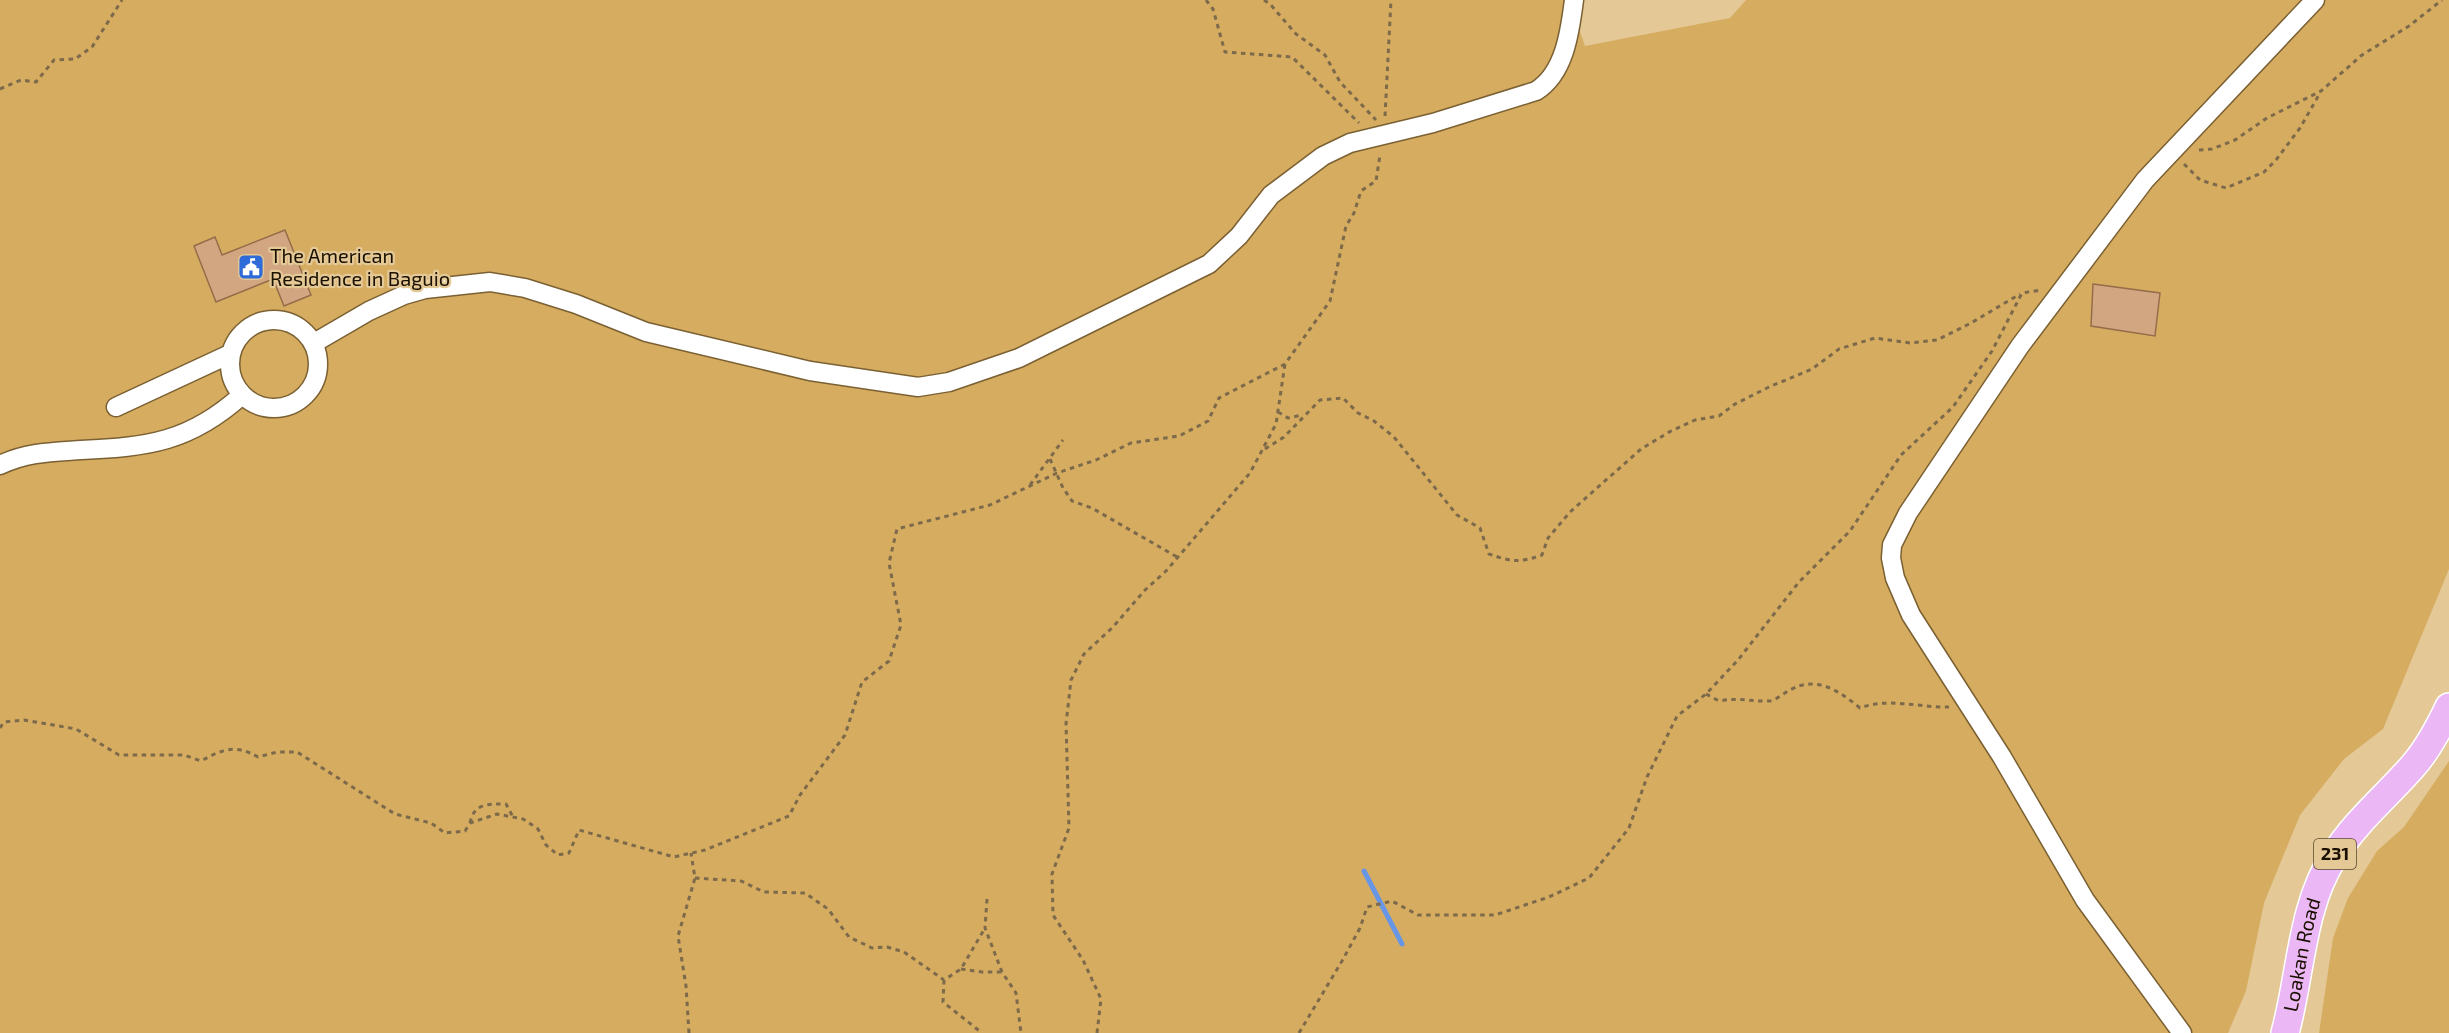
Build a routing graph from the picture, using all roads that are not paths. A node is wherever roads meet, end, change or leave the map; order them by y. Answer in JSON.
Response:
{"nodes":[{"id":1,"x":1574,"y":0,"type":"edge"},
{"id":2,"x":2315,"y":0,"type":"edge"},
{"id":3,"x":314,"y":343,"type":"junction"},
{"id":4,"x":230,"y":354,"type":"junction"},
{"id":5,"x":242,"y":395,"type":"junction"},
{"id":6,"x":116,"y":407,"type":"dead end"},
{"id":7,"x":0,"y":465,"type":"edge"},
{"id":8,"x":2449,"y":707,"type":"edge"},
{"id":9,"x":2182,"y":1033,"type":"edge"},
{"id":10,"x":2285,"y":1033,"type":"edge"}],
"edges":[{"from":1,"to":3,"type":"street"},
{"from":2,"to":9,"type":"street"},
{"from":3,"to":4,"type":"street"},
{"from":3,"to":5,"type":"street"},
{"from":4,"to":5,"type":"street"},
{"from":4,"to":6,"type":"street"},
{"from":5,"to":7,"type":"street"},
{"from":8,"to":10,"type":"main road","name":"Loakan Road","number":"231"}]}
